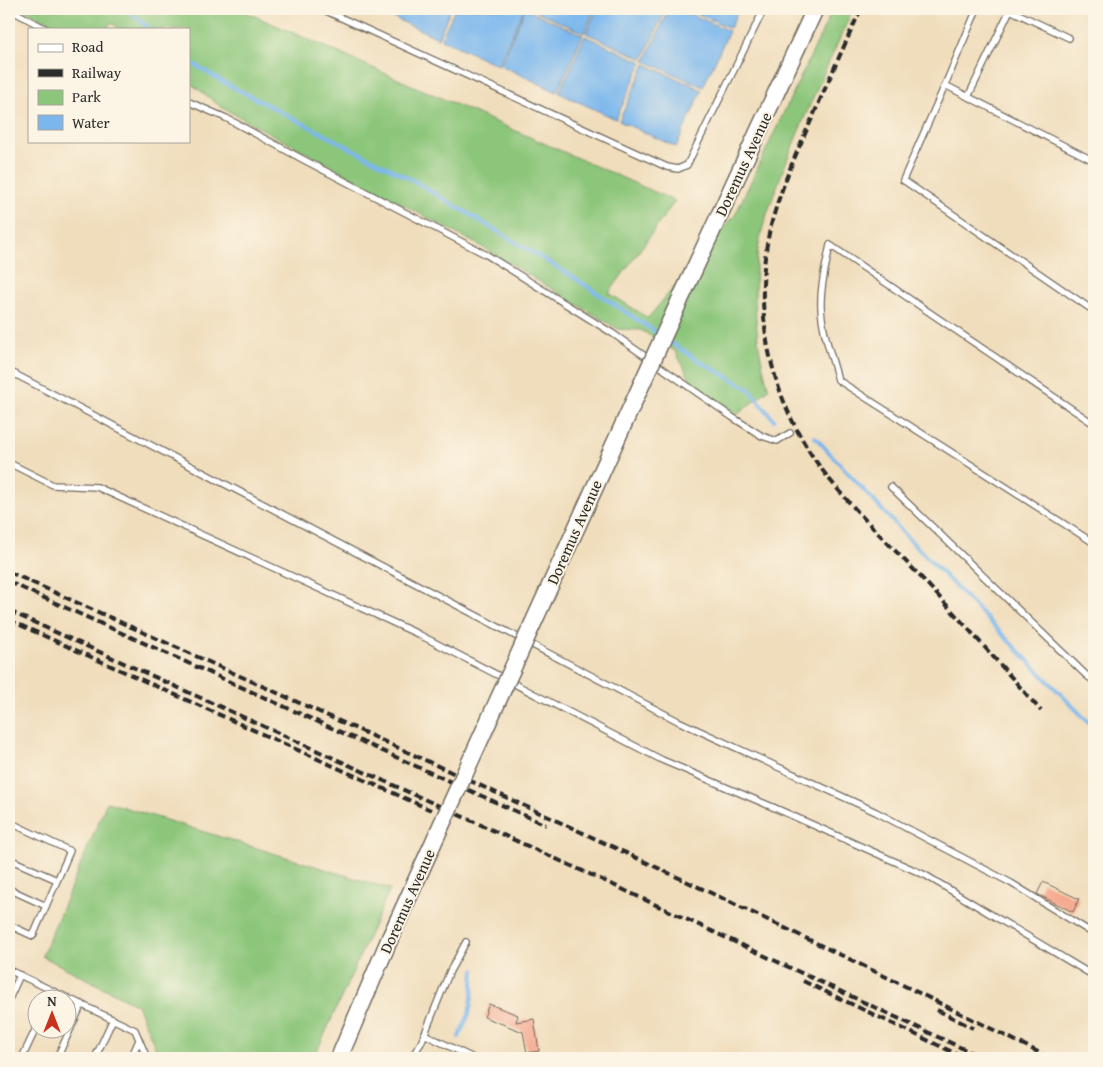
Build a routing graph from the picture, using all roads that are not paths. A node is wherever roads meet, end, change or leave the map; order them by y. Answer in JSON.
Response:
{"nodes":[{"id":1,"x":9,"y":9,"type":"edge"},
{"id":2,"x":322,"y":9,"type":"edge"},
{"id":3,"x":764,"y":9,"type":"edge"},
{"id":4,"x":815,"y":9,"type":"edge"},
{"id":5,"x":977,"y":9,"type":"edge"},
{"id":6,"x":44,"y":28,"type":"edge"},
{"id":7,"x":1069,"y":38,"type":"dead end"},
{"id":8,"x":944,"y":85,"type":"junction"},
{"id":9,"x":968,"y":97,"type":"junction"},
{"id":10,"x":190,"y":102,"type":"edge"},
{"id":11,"x":1094,"y":161,"type":"edge"},
{"id":12,"x":1094,"y":311,"type":"edge"},
{"id":13,"x":9,"y":371,"type":"edge"},
{"id":14,"x":1094,"y":424,"type":"edge"},
{"id":15,"x":790,"y":433,"type":"dead end"},
{"id":16,"x":9,"y":462,"type":"edge"},
{"id":17,"x":892,"y":487,"type":"dead end"},
{"id":18,"x":1094,"y":543,"type":"edge"},
{"id":19,"x":1094,"y":681,"type":"edge"},
{"id":20,"x":9,"y":822,"type":"edge"},
{"id":21,"x":9,"y":859,"type":"edge"},
{"id":22,"x":57,"y":880,"type":"junction"},
{"id":23,"x":9,"y":889,"type":"edge"},
{"id":24,"x":46,"y":906,"type":"junction"},
{"id":25,"x":9,"y":925,"type":"edge"},
{"id":26,"x":1094,"y":934,"type":"edge"},
{"id":27,"x":466,"y":942,"type":"dead end"},
{"id":28,"x":9,"y":970,"type":"edge"},
{"id":29,"x":20,"y":975,"type":"junction"},
{"id":30,"x":1094,"y":976,"type":"edge"},
{"id":31,"x":50,"y":990,"type":"edge"},
{"id":32,"x":9,"y":999,"type":"edge"},
{"id":33,"x":78,"y":1002,"type":"edge"},
{"id":34,"x":82,"y":1004,"type":"junction"},
{"id":35,"x":113,"y":1019,"type":"junction"},
{"id":36,"x":424,"y":1034,"type":"junction"},
{"id":37,"x":30,"y":1040,"type":"edge"},
{"id":38,"x":139,"y":1040,"type":"junction"},
{"id":39,"x":22,"y":1058,"type":"edge"},
{"id":40,"x":57,"y":1058,"type":"edge"},
{"id":41,"x":95,"y":1058,"type":"edge"},
{"id":42,"x":131,"y":1058,"type":"edge"},
{"id":43,"x":147,"y":1058,"type":"edge"},
{"id":44,"x":339,"y":1058,"type":"edge"},
{"id":45,"x":411,"y":1058,"type":"edge"},
{"id":46,"x":474,"y":1058,"type":"edge"}],
"edges":[{"from":1,"to":6,"type":"lane"},
{"from":2,"to":3,"type":"lane"},
{"from":4,"to":44,"type":"main road","name":"Doremus Avenue","bridge":true},
{"from":5,"to":8,"type":"lane"},
{"from":7,"to":9,"type":"lane"},
{"from":8,"to":9,"type":"lane"},
{"from":8,"to":12,"type":"lane"},
{"from":9,"to":11,"type":"lane"},
{"from":10,"to":15,"type":"lane"},
{"from":13,"to":26,"type":"lane"},
{"from":14,"to":18,"type":"lane"},
{"from":16,"to":30,"type":"lane"},
{"from":17,"to":19,"type":"lane"},
{"from":20,"to":22,"type":"lane"},
{"from":21,"to":22,"type":"lane"},
{"from":22,"to":24,"type":"lane"},
{"from":23,"to":24,"type":"lane"},
{"from":24,"to":25,"type":"lane"},
{"from":27,"to":36,"type":"lane"},
{"from":28,"to":29,"type":"lane"},
{"from":29,"to":31,"type":"lane"},
{"from":29,"to":32,"type":"lane"},
{"from":33,"to":34,"type":"lane"},
{"from":34,"to":35,"type":"lane"},
{"from":34,"to":40,"type":"lane"},
{"from":35,"to":38,"type":"lane"},
{"from":35,"to":41,"type":"lane"},
{"from":36,"to":45,"type":"lane"},
{"from":36,"to":46,"type":"lane"},
{"from":37,"to":39,"type":"lane"},
{"from":38,"to":42,"type":"lane"},
{"from":38,"to":43,"type":"lane"}]}
